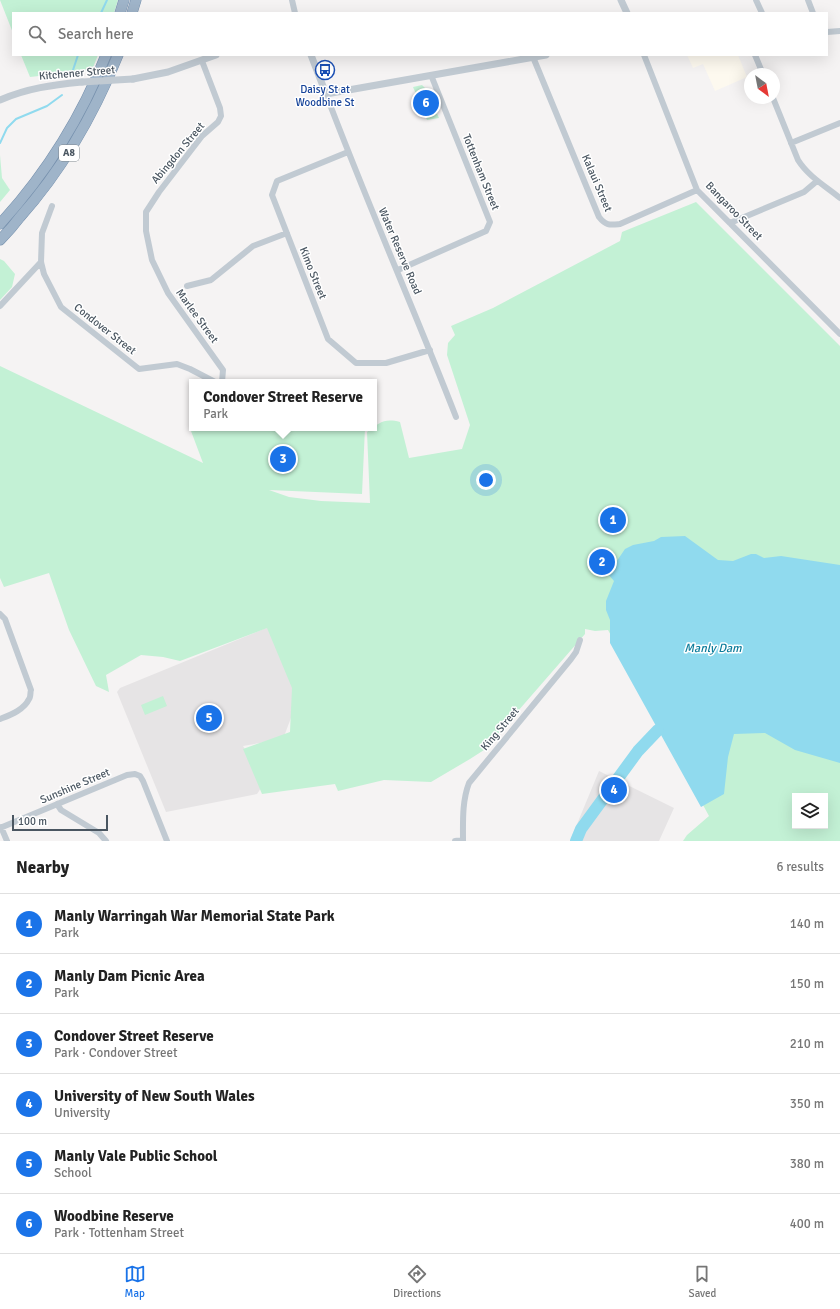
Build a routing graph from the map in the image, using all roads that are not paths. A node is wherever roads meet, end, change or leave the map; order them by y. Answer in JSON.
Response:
{"nodes":[{"id":1,"x":124,"y":0,"type":"edge"},
{"id":2,"x":136,"y":0,"type":"edge"},
{"id":3,"x":292,"y":0,"type":"edge"},
{"id":4,"x":621,"y":0,"type":"edge"},
{"id":5,"x":756,"y":0,"type":"edge"},
{"id":6,"x":808,"y":0,"type":"edge"},
{"id":7,"x":120,"y":12,"type":"edge"},
{"id":8,"x":132,"y":12,"type":"edge"},
{"id":9,"x":295,"y":12,"type":"edge"},
{"id":10,"x":627,"y":12,"type":"edge"},
{"id":11,"x":762,"y":12,"type":"edge"},
{"id":12,"x":813,"y":12,"type":"edge"},
{"id":13,"x":840,"y":31,"type":"edge"},
{"id":14,"x":828,"y":32,"type":"edge"},
{"id":15,"x":106,"y":56,"type":"edge"},
{"id":16,"x":118,"y":56,"type":"edge"},
{"id":17,"x":214,"y":56,"type":"edge"},
{"id":18,"x":310,"y":56,"type":"edge"},
{"id":19,"x":540,"y":56,"type":"edge"},
{"id":20,"x":644,"y":56,"type":"edge"},
{"id":21,"x":756,"y":56,"type":"edge"},
{"id":22,"x":533,"y":57,"type":"junction"},
{"id":23,"x":202,"y":61,"type":"junction"},
{"id":24,"x":761,"y":68,"type":"edge"},
{"id":25,"x":431,"y":75,"type":"junction"},
{"id":26,"x":326,"y":94,"type":"junction"},
{"id":27,"x":0,"y":100,"type":"edge"},
{"id":28,"x":775,"y":104,"type":"edge"},
{"id":29,"x":840,"y":123,"type":"edge"},
{"id":30,"x":791,"y":143,"type":"junction"},
{"id":31,"x":348,"y":152,"type":"junction"},
{"id":32,"x":817,"y":181,"type":"junction"},
{"id":33,"x":697,"y":190,"type":"junction"},
{"id":34,"x":840,"y":198,"type":"edge"},
{"id":35,"x":52,"y":206,"type":"dead end"},
{"id":36,"x":730,"y":223,"type":"junction"},
{"id":37,"x":0,"y":224,"type":"edge"},
{"id":38,"x":287,"y":233,"type":"junction"},
{"id":39,"x":0,"y":240,"type":"edge"},
{"id":40,"x":152,"y":260,"type":"joint"},
{"id":41,"x":41,"y":262,"type":"junction"},
{"id":42,"x":398,"y":270,"type":"junction"},
{"id":43,"x":186,"y":286,"type":"dead end"},
{"id":44,"x":0,"y":306,"type":"edge"},
{"id":45,"x":837,"y":327,"type":"edge"},
{"id":46,"x":840,"y":334,"type":"edge"},
{"id":47,"x":430,"y":350,"type":"junction"},
{"id":48,"x":209,"y":379,"type":"edge"},
{"id":49,"x":222,"y":379,"type":"edge"},
{"id":50,"x":456,"y":417,"type":"dead end"},
{"id":51,"x":0,"y":614,"type":"edge"},
{"id":52,"x":580,"y":640,"type":"dead end"},
{"id":53,"x":0,"y":719,"type":"edge"},
{"id":54,"x":57,"y":804,"type":"junction"},
{"id":55,"x":1,"y":827,"type":"edge"},
{"id":56,"x":463,"y":840,"type":"edge"},
{"id":57,"x":7,"y":841,"type":"edge"},
{"id":58,"x":106,"y":841,"type":"edge"},
{"id":59,"x":168,"y":841,"type":"edge"},
{"id":60,"x":455,"y":841,"type":"edge"}],
"edges":[{"from":1,"to":7,"type":"highway"},
{"from":2,"to":8,"type":"highway"},
{"from":3,"to":9,"type":"street"},
{"from":4,"to":10,"type":"street"},
{"from":5,"to":11,"type":"street"},
{"from":6,"to":12,"type":"street"},
{"from":13,"to":14,"type":"street"},
{"from":15,"to":37,"type":"highway","number":"A8"},
{"from":16,"to":39,"type":"highway","number":"A8"},
{"from":17,"to":23,"type":"street","name":"Kitchener Street"},
{"from":18,"to":26,"type":"street"},
{"from":19,"to":22,"type":"street"},
{"from":20,"to":33,"type":"street","name":"Bangaroo Street"},
{"from":21,"to":24,"type":"street"},
{"from":22,"to":25,"type":"street"},
{"from":22,"to":33,"type":"street","name":"Kalaui Street"},
{"from":23,"to":27,"type":"street","name":"Kitchener Street","bridge":true},
{"from":23,"to":40,"type":"street","name":"Abingdon Street"},
{"from":25,"to":26,"type":"street"},
{"from":25,"to":42,"type":"street","name":"Tottenham Street"},
{"from":26,"to":31,"type":"street","name":"Water Reserve Road"},
{"from":28,"to":30,"type":"street"},
{"from":29,"to":30,"type":"street"},
{"from":30,"to":32,"type":"street"},
{"from":31,"to":38,"type":"street","name":"Kimo Street"},
{"from":31,"to":42,"type":"street","name":"Water Reserve Road"},
{"from":32,"to":34,"type":"street"},
{"from":32,"to":36,"type":"street"},
{"from":33,"to":36,"type":"street","name":"Bangaroo Street"},
{"from":35,"to":41,"type":"street","name":"Condover Street"},
{"from":36,"to":45,"type":"street","name":"Bangaroo Street"},
{"from":38,"to":43,"type":"street"},
{"from":38,"to":47,"type":"street","name":"Kimo Street"},
{"from":40,"to":49,"type":"street","name":"Marlee Street"},
{"from":41,"to":44,"type":"street"},
{"from":41,"to":48,"type":"street","name":"Condover Street"},
{"from":42,"to":47,"type":"street","name":"Water Reserve Road"},
{"from":45,"to":46,"type":"street","name":"Bangaroo Street"},
{"from":47,"to":50,"type":"street","name":"Water Reserve Road"},
{"from":51,"to":53,"type":"street"},
{"from":52,"to":56,"type":"street","name":"King Street"},
{"from":54,"to":55,"type":"street","name":"Sunshine Street"},
{"from":54,"to":58,"type":"street"},
{"from":54,"to":59,"type":"street","name":"Sunshine Street"},
{"from":55,"to":57,"type":"street"},
{"from":56,"to":60,"type":"street"}]}
